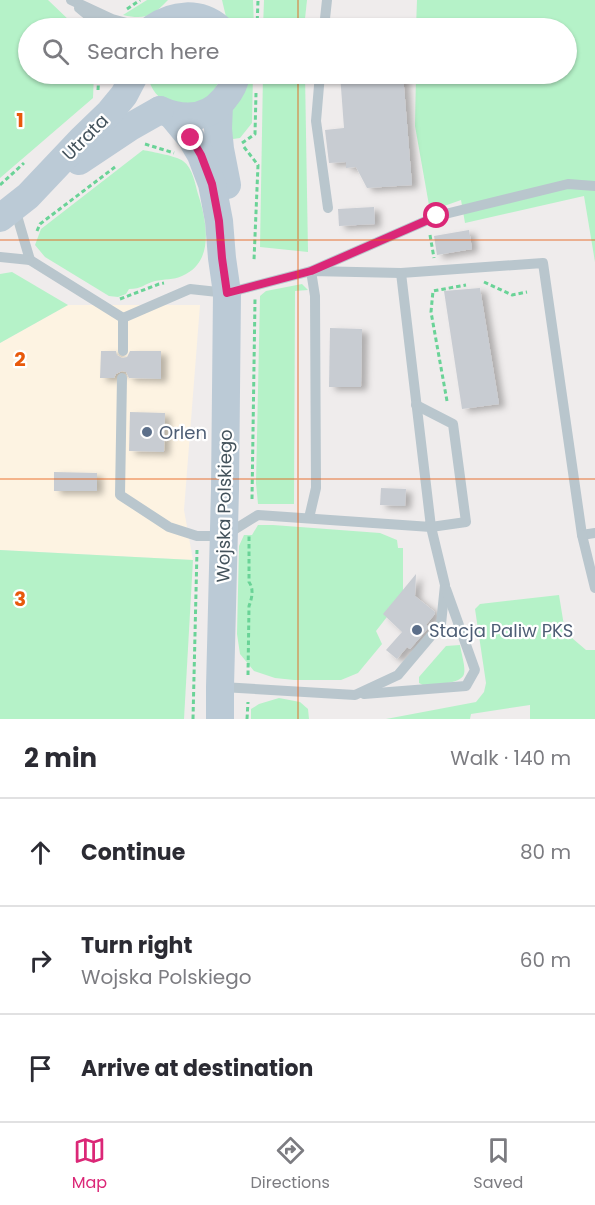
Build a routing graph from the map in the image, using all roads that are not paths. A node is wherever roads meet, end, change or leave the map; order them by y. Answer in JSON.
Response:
{"nodes":[{"id":1,"x":70,"y":0,"type":"edge"},
{"id":2,"x":327,"y":0,"type":"edge"},
{"id":3,"x":169,"y":15,"type":"edge"},
{"id":4,"x":215,"y":17,"type":"edge"},
{"id":5,"x":91,"y":18,"type":"edge"},
{"id":6,"x":112,"y":18,"type":"edge"},
{"id":7,"x":325,"y":18,"type":"edge"},
{"id":8,"x":130,"y":84,"type":"edge"},
{"id":9,"x":139,"y":84,"type":"edge"},
{"id":10,"x":234,"y":84,"type":"edge"},
{"id":11,"x":319,"y":84,"type":"edge"},
{"id":12,"x":219,"y":105,"type":"junction"},
{"id":13,"x":166,"y":112,"type":"junction"},
{"id":14,"x":595,"y":186,"type":"edge"},
{"id":15,"x":14,"y":207,"type":"edge"},
{"id":16,"x":328,"y":208,"type":"dead end"},
{"id":17,"x":0,"y":257,"type":"edge"},
{"id":18,"x":30,"y":260,"type":"junction"},
{"id":19,"x":311,"y":271,"type":"junction"},
{"id":20,"x":401,"y":273,"type":"junction"},
{"id":21,"x":227,"y":293,"type":"junction"},
{"id":22,"x":123,"y":318,"type":"junction"},
{"id":23,"x":123,"y":351,"type":"dead end"},
{"id":24,"x":122,"y":378,"type":"dead end"},
{"id":25,"x":416,"y":405,"type":"junction"},
{"id":26,"x":309,"y":519,"type":"junction"},
{"id":27,"x":430,"y":527,"type":"junction"},
{"id":28,"x":595,"y":533,"type":"edge"},
{"id":29,"x":224,"y":534,"type":"junction"},
{"id":30,"x":582,"y":535,"type":"junction"},
{"id":31,"x":445,"y":585,"type":"junction"},
{"id":32,"x":595,"y":588,"type":"edge"},
{"id":33,"x":220,"y":687,"type":"junction"},
{"id":34,"x":355,"y":695,"type":"junction"},
{"id":35,"x":220,"y":719,"type":"edge"}],
"edges":[{"from":1,"to":5,"type":"lane"},
{"from":1,"to":6,"type":"lane"},
{"from":2,"to":7,"type":"lane"},
{"from":3,"to":4,"type":"street"},
{"from":8,"to":15,"type":"street","name":"Utrata"},
{"from":9,"to":13,"type":"street","name":"Wojska Polskiego"},
{"from":10,"to":12,"type":"street"},
{"from":11,"to":16,"type":"lane"},
{"from":12,"to":13,"type":"street"},
{"from":12,"to":21,"type":"street","name":"Wojska Polskiego"},
{"from":13,"to":15,"type":"street","name":"Utrata"},
{"from":13,"to":21,"type":"street","name":"Wojska Polskiego"},
{"from":14,"to":19,"type":"lane"},
{"from":15,"to":18,"type":"lane"},
{"from":17,"to":18,"type":"lane"},
{"from":18,"to":22,"type":"lane"},
{"from":19,"to":20,"type":"lane"},
{"from":19,"to":21,"type":"lane"},
{"from":19,"to":26,"type":"lane"},
{"from":20,"to":25,"type":"lane"},
{"from":20,"to":30,"type":"lane"},
{"from":21,"to":22,"type":"lane"},
{"from":21,"to":29,"type":"street","name":"Wojska Polskiego"},
{"from":22,"to":23,"type":"lane"},
{"from":24,"to":29,"type":"lane"},
{"from":25,"to":27,"type":"lane"},
{"from":25,"to":27,"type":"lane"},
{"from":26,"to":27,"type":"lane"},
{"from":26,"to":29,"type":"lane"},
{"from":27,"to":31,"type":"lane"},
{"from":28,"to":30,"type":"lane"},
{"from":29,"to":33,"type":"street","name":"Wojska Polskiego"},
{"from":30,"to":32,"type":"lane"},
{"from":31,"to":34,"type":"lane"},
{"from":31,"to":34,"type":"lane"},
{"from":33,"to":34,"type":"lane"},
{"from":33,"to":35,"type":"street","name":"Wojska Polskiego"}]}
